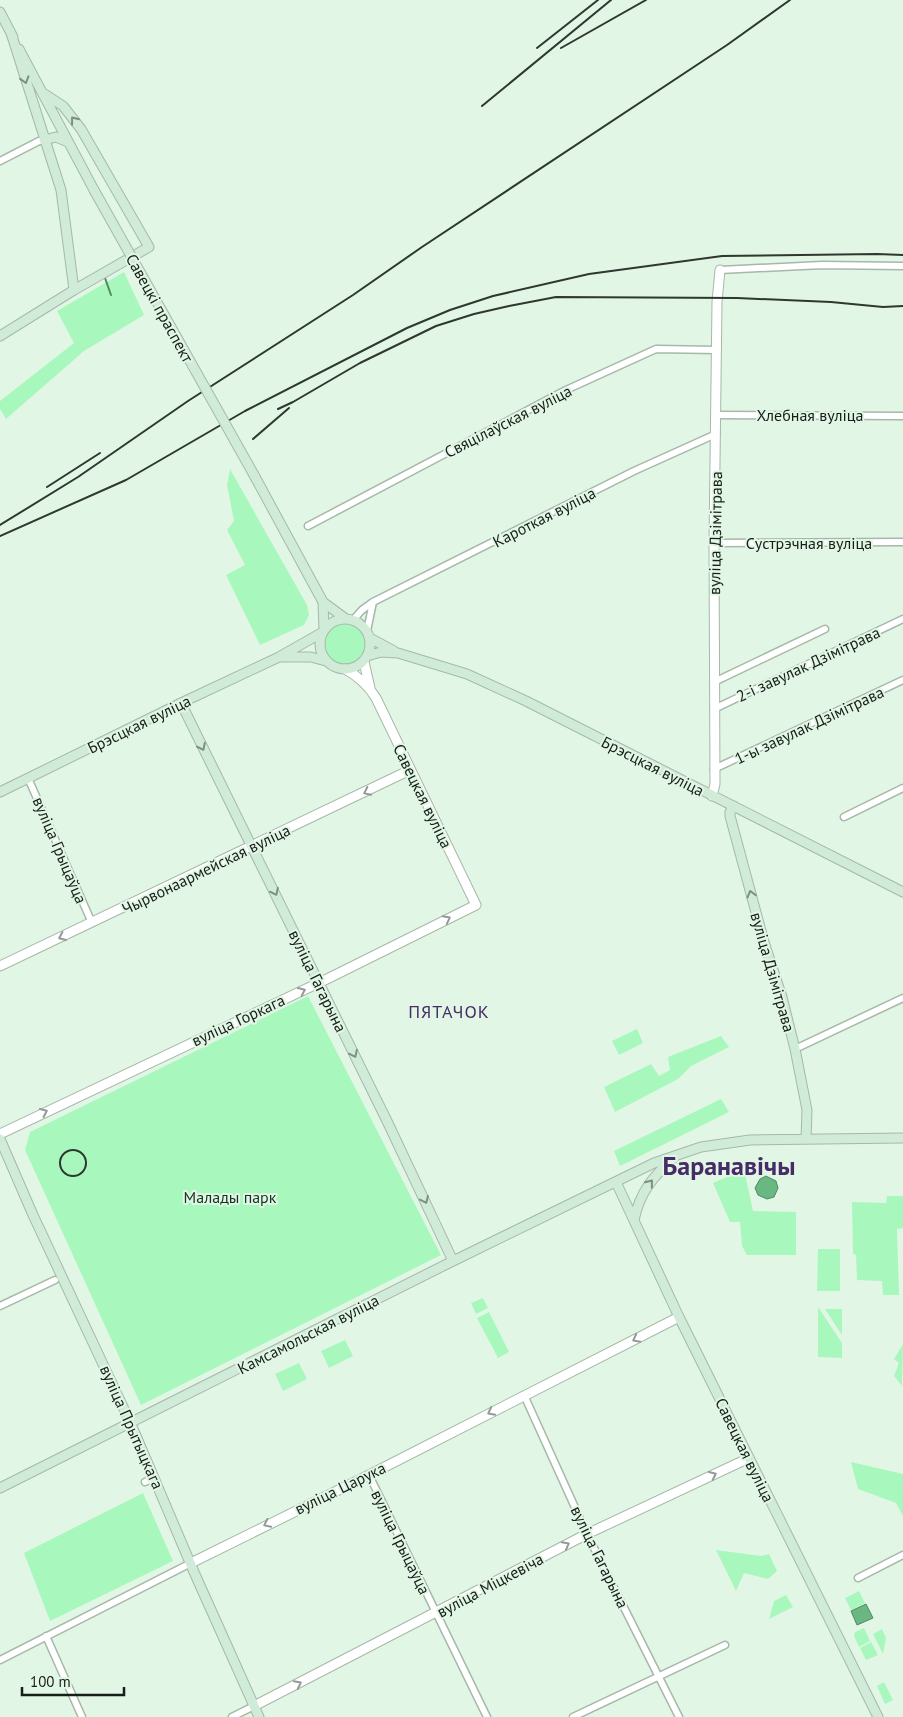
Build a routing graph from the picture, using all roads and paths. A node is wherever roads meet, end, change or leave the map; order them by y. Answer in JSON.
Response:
{"nodes":[{"id":1,"x":0,"y":12,"type":"edge"},
{"id":2,"x":11,"y":33,"type":"junction"},
{"id":3,"x":43,"y":93,"type":"junction"},
{"id":4,"x":44,"y":140,"type":"junction"},
{"id":5,"x":68,"y":142,"type":"junction"},
{"id":6,"x":0,"y":161,"type":"edge"},
{"id":7,"x":903,"y":266,"type":"edge"},
{"id":8,"x":720,"y":270,"type":"joint"},
{"id":9,"x":74,"y":290,"type":"junction"},
{"id":10,"x":0,"y":336,"type":"edge"},
{"id":11,"x":718,"y":350,"type":"junction"},
{"id":12,"x":716,"y":415,"type":"junction"},
{"id":13,"x":903,"y":416,"type":"edge"},
{"id":14,"x":716,"y":434,"type":"junction"},
{"id":15,"x":308,"y":526,"type":"dead end"},
{"id":16,"x":903,"y":542,"type":"edge"},
{"id":17,"x":714,"y":543,"type":"junction"},
{"id":18,"x":323,"y":602,"type":"junction"},
{"id":19,"x":373,"y":602,"type":"junction"},
{"id":20,"x":349,"y":619,"type":"junction"},
{"id":21,"x":903,"y":619,"type":"edge"},
{"id":22,"x":825,"y":628,"type":"dead end"},
{"id":23,"x":324,"y":631,"type":"junction"},
{"id":24,"x":368,"y":634,"type":"junction"},
{"id":25,"x":398,"y":653,"type":"junction"},
{"id":26,"x":279,"y":657,"type":"junction"},
{"id":27,"x":366,"y":659,"type":"junction"},
{"id":28,"x":326,"y":660,"type":"junction"},
{"id":29,"x":345,"y":669,"type":"junction"},
{"id":30,"x":903,"y":680,"type":"edge"},
{"id":31,"x":714,"y":682,"type":"junction"},
{"id":32,"x":370,"y":688,"type":"junction"},
{"id":33,"x":181,"y":703,"type":"junction"},
{"id":34,"x":714,"y":709,"type":"junction"},
{"id":35,"x":714,"y":769,"type":"junction"},
{"id":36,"x":410,"y":770,"type":"junction"},
{"id":37,"x":28,"y":778,"type":"junction"},
{"id":38,"x":903,"y":788,"type":"edge"},
{"id":39,"x":0,"y":792,"type":"edge"},
{"id":40,"x":712,"y":796,"type":"junction"},
{"id":41,"x":734,"y":806,"type":"junction"},
{"id":42,"x":844,"y":817,"type":"dead end"},
{"id":43,"x":252,"y":846,"type":"junction"},
{"id":44,"x":903,"y":892,"type":"edge"},
{"id":45,"x":476,"y":905,"type":"joint"},
{"id":46,"x":92,"y":923,"type":"junction"},
{"id":47,"x":0,"y":966,"type":"edge"},
{"id":48,"x":319,"y":982,"type":"junction"},
{"id":49,"x":903,"y":998,"type":"edge"},
{"id":50,"x":794,"y":1049,"type":"junction"},
{"id":51,"x":0,"y":1134,"type":"edge"},
{"id":52,"x":903,"y":1138,"type":"edge"},
{"id":53,"x":0,"y":1139,"type":"edge"},
{"id":54,"x":806,"y":1139,"type":"junction"},
{"id":55,"x":678,"y":1154,"type":"junction"},
{"id":56,"x":616,"y":1182,"type":"junction"},
{"id":57,"x":634,"y":1220,"type":"junction"},
{"id":58,"x":453,"y":1261,"type":"junction"},
{"id":59,"x":55,"y":1280,"type":"dead end"},
{"id":60,"x":0,"y":1306,"type":"edge"},
{"id":61,"x":679,"y":1317,"type":"junction"},
{"id":62,"x":524,"y":1395,"type":"junction"},
{"id":63,"x":131,"y":1424,"type":"junction"},
{"id":64,"x":749,"y":1458,"type":"junction"},
{"id":65,"x":369,"y":1475,"type":"junction"},
{"id":66,"x":154,"y":1478,"type":"junction"},
{"id":67,"x":145,"y":1482,"type":"dead end"},
{"id":68,"x":0,"y":1488,"type":"edge"},
{"id":69,"x":587,"y":1534,"type":"junction"},
{"id":70,"x":903,"y":1555,"type":"edge"},
{"id":71,"x":190,"y":1563,"type":"junction"},
{"id":72,"x":858,"y":1578,"type":"dead end"},
{"id":73,"x":436,"y":1614,"type":"junction"},
{"id":74,"x":46,"y":1636,"type":"junction"},
{"id":75,"x":725,"y":1645,"type":"dead end"},
{"id":76,"x":0,"y":1660,"type":"edge"},
{"id":77,"x":659,"y":1676,"type":"junction"},
{"id":78,"x":254,"y":1706,"type":"junction"},
{"id":79,"x":82,"y":1717,"type":"edge"},
{"id":80,"x":232,"y":1717,"type":"edge"},
{"id":81,"x":259,"y":1717,"type":"edge"},
{"id":82,"x":487,"y":1717,"type":"edge"},
{"id":83,"x":573,"y":1717,"type":"edge"},
{"id":84,"x":679,"y":1717,"type":"edge"},
{"id":85,"x":878,"y":1717,"type":"edge"}],
"edges":[{"from":1,"to":2,"type":"main road","name":"Савецкі праспект"},
{"from":2,"to":3,"type":"main road","name":"Савецкі праспект"},
{"from":2,"to":4,"type":"main road","one_way":true},
{"from":3,"to":5,"type":"main road","name":"Савецкі праспект"},
{"from":9,"to":3,"type":"main road","one_way":true},
{"from":4,"to":5,"type":"main road"},
{"from":4,"to":6,"type":"street"},
{"from":4,"to":9,"type":"main road"},
{"from":5,"to":18,"type":"main road","name":"Савецкі праспект","bridge":true},
{"from":7,"to":8,"type":"street"},
{"from":8,"to":11,"type":"street","name":"вуліца Дзімітрава"},
{"from":9,"to":10,"type":"main road"},
{"from":11,"to":12,"type":"street","name":"вуліца Дзімітрава"},
{"from":11,"to":15,"type":"street","name":"Свяцілаўская вуліца"},
{"from":12,"to":13,"type":"street","name":"Хлебная вуліца"},
{"from":12,"to":14,"type":"street","name":"вуліца Дзімітрава"},
{"from":14,"to":17,"type":"street","name":"вуліца Дзімітрава"},
{"from":14,"to":19,"type":"street","name":"Кароткая вуліца"},
{"from":16,"to":17,"type":"street","name":"Сустрэчная вуліца"},
{"from":17,"to":31,"type":"street","name":"вуліца Дзімітрава"},
{"from":18,"to":20,"type":"main road","name":"Савецкі праспект"},
{"from":18,"to":23,"type":"main road","name":"Савецкі праспект"},
{"from":19,"to":20,"type":"street","name":"Кароткая вуліца"},
{"from":19,"to":24,"type":"street"},
{"from":20,"to":23,"type":"main road"},
{"from":20,"to":24,"type":"main road"},
{"from":21,"to":34,"type":"street","name":"2-і завулак Дзімітрава"},
{"from":22,"to":31,"type":"street"},
{"from":23,"to":26,"type":"main road","name":"Брэсцкая вуліца"},
{"from":23,"to":28,"type":"main road"},
{"from":24,"to":25,"type":"main road","name":"Брэсцкая вуліца"},
{"from":24,"to":27,"type":"main road"},
{"from":25,"to":27,"type":"main road","name":"Брэсцкая вуліца"},
{"from":25,"to":40,"type":"main road","name":"Брэсцкая вуліца"},
{"from":26,"to":28,"type":"main road","name":"Брэсцкая вуліца"},
{"from":26,"to":33,"type":"main road","name":"Брэсцкая вуліца"},
{"from":27,"to":29,"type":"main road"},
{"from":27,"to":32,"type":"street","name":"Савецкая вуліца"},
{"from":28,"to":29,"type":"main road"},
{"from":29,"to":32,"type":"street","name":"Савецкая вуліца"},
{"from":30,"to":35,"type":"street","name":"1-ы завулак Дзімітрава"},
{"from":31,"to":34,"type":"street","name":"вуліца Дзімітрава"},
{"from":32,"to":36,"type":"street","name":"Савецкая вуліца"},
{"from":33,"to":37,"type":"main road","name":"Брэсцкая вуліца"},
{"from":33,"to":43,"type":"main road","name":"вуліца Гагарына","one_way":true},
{"from":34,"to":35,"type":"street","name":"вуліца Дзімітрава"},
{"from":35,"to":40,"type":"street","name":"вуліца Дзімітрава"},
{"from":36,"to":43,"type":"street","name":"Чырвонаармейская вуліца","one_way":true},
{"from":36,"to":45,"type":"street","name":"Савецкая вуліца"},
{"from":37,"to":39,"type":"main road","name":"Брэсцкая вуліца"},
{"from":37,"to":46,"type":"street","name":"вуліца Грыцаўца"},
{"from":38,"to":42,"type":"street"},
{"from":40,"to":41,"type":"main road","name":"Брэсцкая вуліца"},
{"from":41,"to":44,"type":"main road","name":"Брэсцкая вуліца"},
{"from":50,"to":41,"type":"main road","name":"вуліца Дзімітрава","one_way":true},
{"from":43,"to":46,"type":"street","name":"Чырвонаармейская вуліца"},
{"from":43,"to":48,"type":"main road","name":"вуліца Гагарына","one_way":true},
{"from":48,"to":45,"type":"street","name":"вуліца Горкага","one_way":true},
{"from":46,"to":47,"type":"street","name":"Чырвонаармейская вуліца","one_way":true},
{"from":51,"to":48,"type":"street","name":"вуліца Горкага","one_way":true},
{"from":48,"to":58,"type":"main road","name":"вуліца Гагарына","one_way":true},
{"from":49,"to":50,"type":"street"},
{"from":50,"to":54,"type":"main road","name":"вуліца Дзімітрава"},
{"from":52,"to":54,"type":"main road","name":"Камсамольская вуліца"},
{"from":53,"to":63,"type":"main road","name":"вуліца Прытыцкага"},
{"from":54,"to":55,"type":"main road","name":"Камсамольская вуліца"},
{"from":55,"to":56,"type":"main road","name":"Камсамольская вуліца"},
{"from":57,"to":55,"type":"main road","one_way":true},
{"from":56,"to":57,"type":"main road","name":"Савецкая вуліца"},
{"from":56,"to":58,"type":"main road","name":"Камсамольская вуліца"},
{"from":57,"to":61,"type":"main road","name":"Савецкая вуліца"},
{"from":58,"to":63,"type":"main road","name":"Камсамольская вуліца"},
{"from":59,"to":60,"type":"street"},
{"from":61,"to":62,"type":"street","name":"вуліца Царука","one_way":true},
{"from":61,"to":64,"type":"main road","name":"Савецкая вуліца"},
{"from":62,"to":65,"type":"street","name":"вуліца Царука","one_way":true},
{"from":62,"to":69,"type":"street","name":"вуліца Гагарына"},
{"from":63,"to":66,"type":"main road","name":"вуліца Прытыцкага"},
{"from":63,"to":68,"type":"main road","name":"Камсамольская вуліца"},
{"from":69,"to":64,"type":"street","name":"вуліца Міцкевіча","one_way":true},
{"from":64,"to":85,"type":"main road","name":"Савецкая вуліца"},
{"from":65,"to":71,"type":"street","name":"вуліца Царука","one_way":true},
{"from":65,"to":73,"type":"street","name":"вуліца Грыцаўца"},
{"from":66,"to":67,"type":"street"},
{"from":66,"to":71,"type":"main road","name":"вуліца Прытыцкага"},
{"from":73,"to":69,"type":"street","name":"вуліца Міцкевіча","one_way":true},
{"from":69,"to":77,"type":"street","name":"вуліца Гагарына"},
{"from":70,"to":72,"type":"street"},
{"from":71,"to":74,"type":"street","name":"вуліца Царука"},
{"from":71,"to":78,"type":"main road","name":"вуліца Прытыцкага"},
{"from":78,"to":73,"type":"street","name":"вуліца Міцкевіча","one_way":true},
{"from":73,"to":82,"type":"street","name":"вуліца Грыцаўца"},
{"from":74,"to":76,"type":"street","name":"вуліца Царука"},
{"from":74,"to":79,"type":"street"},
{"from":75,"to":77,"type":"street"},
{"from":77,"to":83,"type":"street"},
{"from":77,"to":84,"type":"street","name":"вуліца Гагарына"},
{"from":78,"to":80,"type":"street","name":"вуліца Міцкевіча"},
{"from":78,"to":81,"type":"main road","name":"вуліца Прытыцкага"}]}
